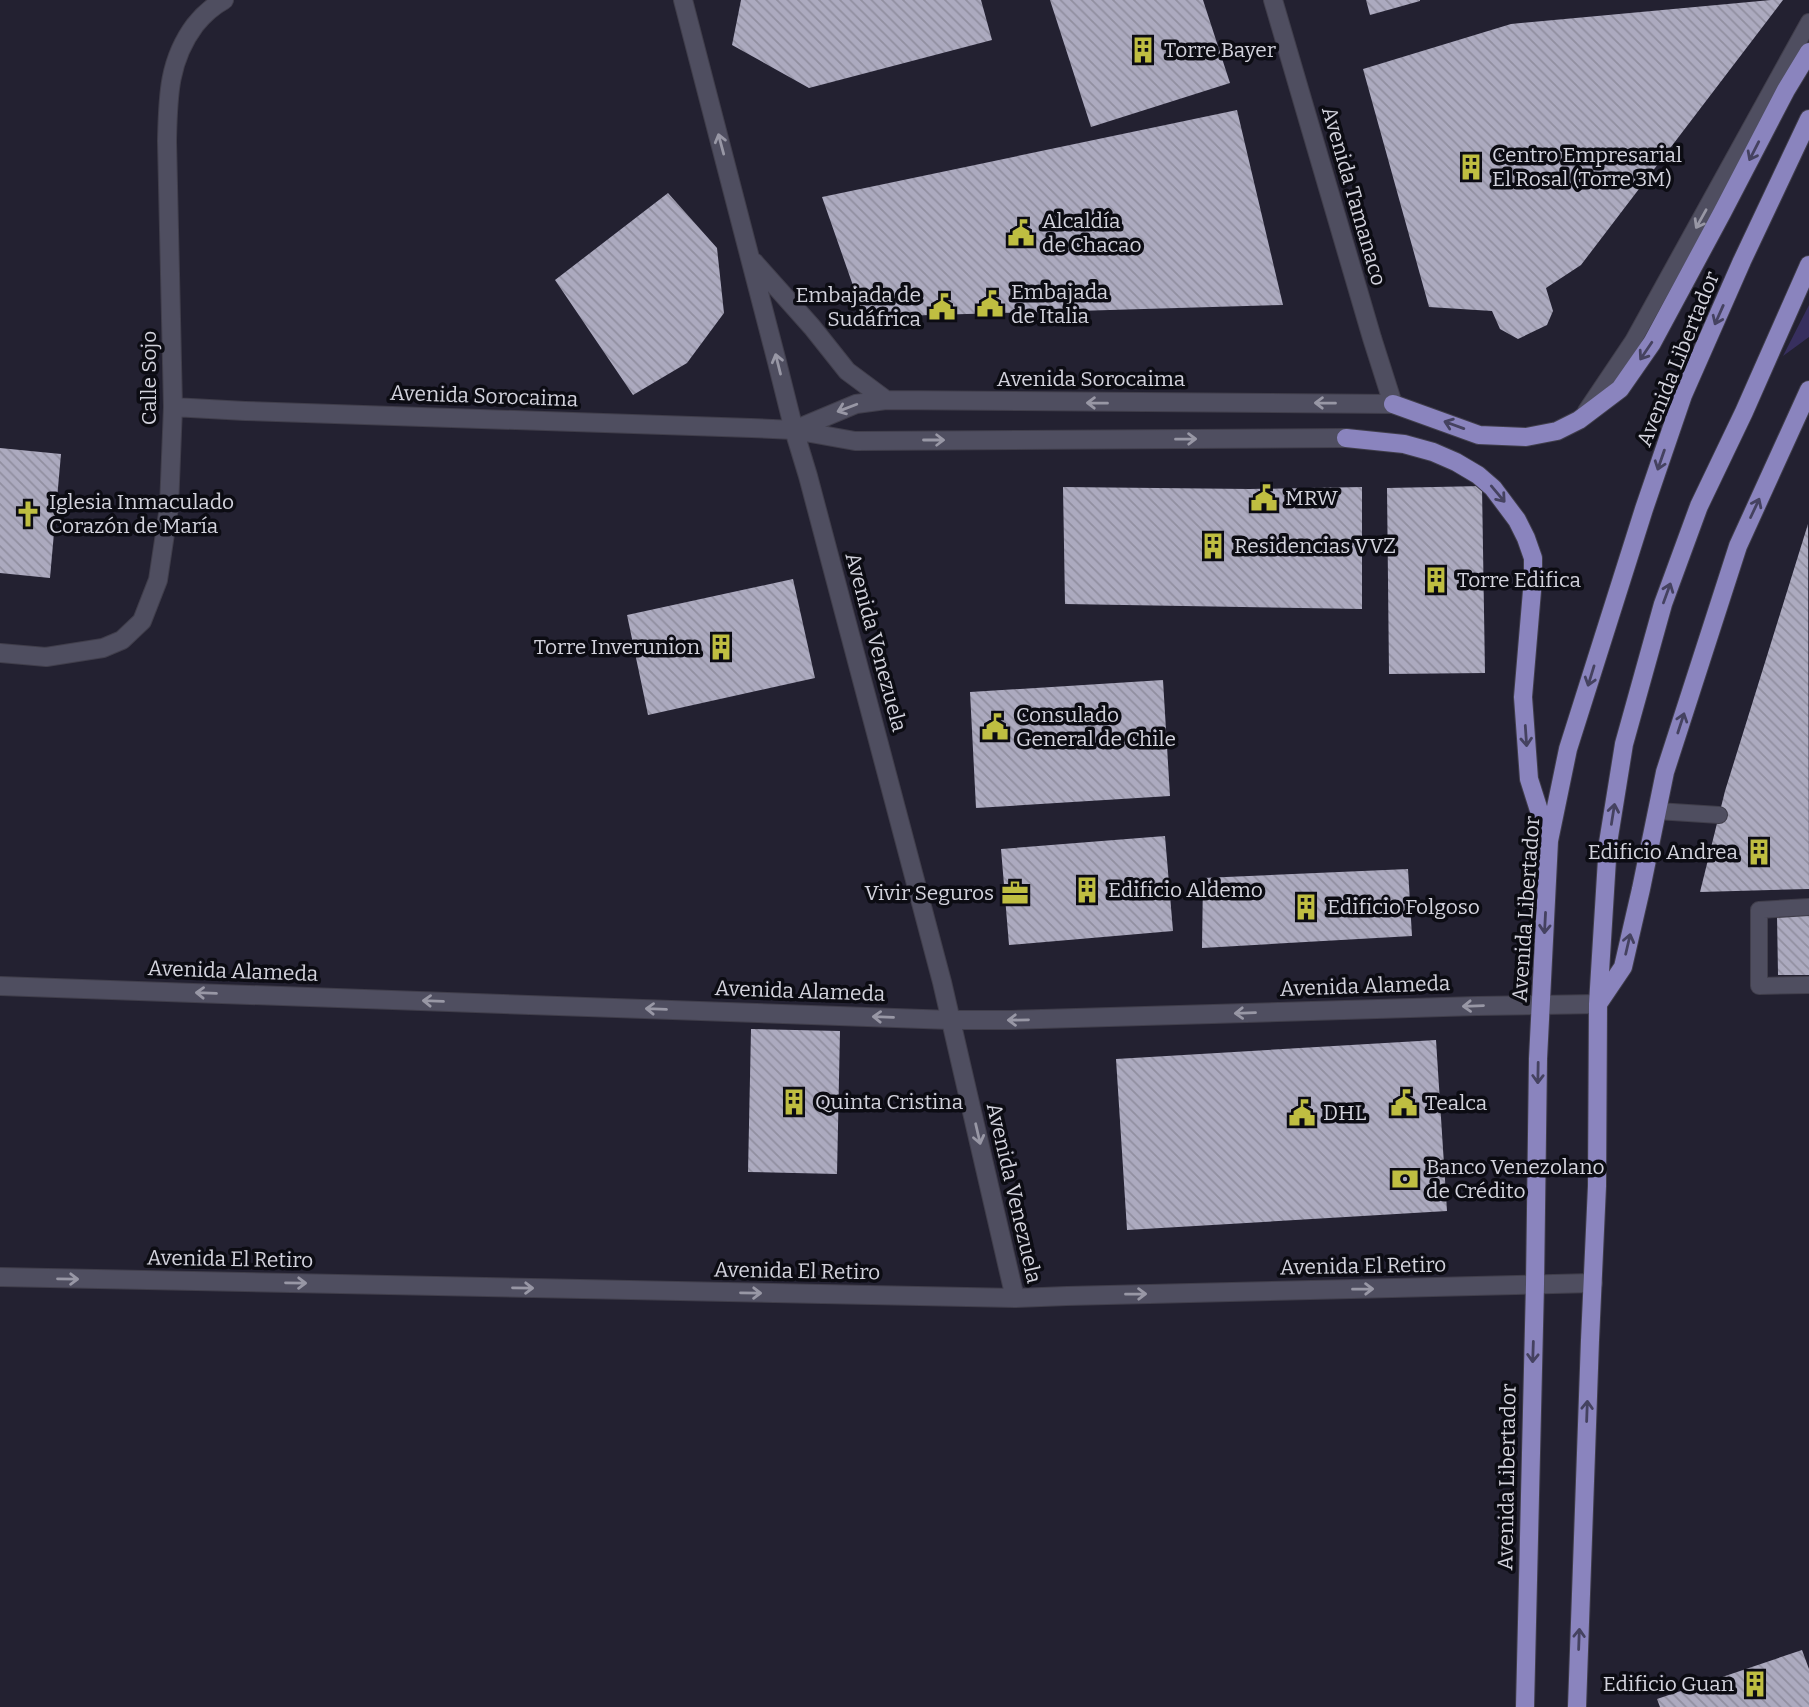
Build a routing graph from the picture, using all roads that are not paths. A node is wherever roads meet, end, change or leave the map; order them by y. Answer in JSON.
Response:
{"nodes":[{"id":1,"x":224,"y":0,"type":"edge"},
{"id":2,"x":684,"y":0,"type":"edge"},
{"id":3,"x":1273,"y":0,"type":"edge"},
{"id":4,"x":1809,"y":22,"type":"edge"},
{"id":5,"x":1809,"y":52,"type":"edge"},
{"id":6,"x":1809,"y":119,"type":"edge"},
{"id":7,"x":751,"y":258,"type":"junction"},
{"id":8,"x":1809,"y":265,"type":"edge"},
{"id":9,"x":1809,"y":390,"type":"edge"},
{"id":10,"x":886,"y":400,"type":"junction"},
{"id":11,"x":1393,"y":404,"type":"junction"},
{"id":12,"x":173,"y":407,"type":"junction"},
{"id":13,"x":1580,"y":420,"type":"junction"},
{"id":14,"x":794,"y":430,"type":"junction"},
{"id":15,"x":1346,"y":438,"type":"joint"},
{"id":16,"x":0,"y":653,"type":"edge"},
{"id":17,"x":1657,"y":811,"type":"junction"},
{"id":18,"x":1719,"y":815,"type":"dead end"},
{"id":19,"x":1549,"y":841,"type":"junction"},
{"id":20,"x":1809,"y":907,"type":"edge"},
{"id":21,"x":1809,"y":985,"type":"edge"},
{"id":22,"x":0,"y":986,"type":"edge"},
{"id":23,"x":1541,"y":1004,"type":"junction"},
{"id":24,"x":1598,"y":1004,"type":"junction"},
{"id":25,"x":951,"y":1020,"type":"junction"},
{"id":26,"x":0,"y":1277,"type":"edge"},
{"id":27,"x":1593,"y":1283,"type":"junction"},
{"id":28,"x":1535,"y":1284,"type":"junction"},
{"id":29,"x":1015,"y":1298,"type":"junction"},
{"id":30,"x":1525,"y":1707,"type":"edge"},
{"id":31,"x":1577,"y":1707,"type":"edge"}],
"edges":[{"from":1,"to":12,"type":"street","name":"Calle Sojo"},
{"from":7,"to":2,"type":"street","name":"Avenida Venezuela","one_way":true},
{"from":3,"to":11,"type":"street","name":"Avenida Tamanaco"},
{"from":4,"to":13,"type":"lane","one_way":true},
{"from":5,"to":13,"type":"main road","one_way":true},
{"from":6,"to":19,"type":"main road","name":"Avenida Libertador","one_way":true},
{"from":7,"to":10,"type":"street"},
{"from":14,"to":7,"type":"street","name":"Avenida Venezuela","one_way":true},
{"from":24,"to":8,"type":"main road","one_way":true},
{"from":17,"to":9,"type":"main road","one_way":true},
{"from":11,"to":10,"type":"street","name":"Avenida Sorocaima","one_way":true},
{"from":10,"to":14,"type":"street","name":"Avenida Sorocaima","one_way":true},
{"from":13,"to":11,"type":"main road","one_way":true},
{"from":12,"to":14,"type":"street","name":"Avenida Sorocaima"},
{"from":12,"to":16,"type":"street","name":"Calle Sojo"},
{"from":14,"to":15,"type":"street","name":"Avenida Sorocaima","one_way":true},
{"from":14,"to":25,"type":"street","name":"Avenida Venezuela"},
{"from":15,"to":19,"type":"main road","one_way":true},
{"from":17,"to":18,"type":"lane"},
{"from":24,"to":17,"type":"main road","one_way":true},
{"from":19,"to":23,"type":"main road","name":"Avenida Libertador","one_way":true},
{"from":20,"to":21,"type":"lane"},
{"from":25,"to":22,"type":"street","name":"Avenida Alameda","one_way":true},
{"from":23,"to":24,"type":"street","name":"Avenida Alameda"},
{"from":23,"to":25,"type":"street","name":"Avenida Alameda","one_way":true},
{"from":23,"to":28,"type":"main road","name":"Avenida Libertador","one_way":true},
{"from":24,"to":27,"type":"main road"},
{"from":25,"to":29,"type":"street","name":"Avenida Venezuela","one_way":true},
{"from":26,"to":29,"type":"street","name":"Avenida El Retiro","one_way":true},
{"from":27,"to":28,"type":"street","name":"Avenida El Retiro"},
{"from":31,"to":27,"type":"main road","one_way":true},
{"from":29,"to":28,"type":"street","name":"Avenida El Retiro","one_way":true},
{"from":28,"to":30,"type":"main road","name":"Avenida Libertador","one_way":true}]}
